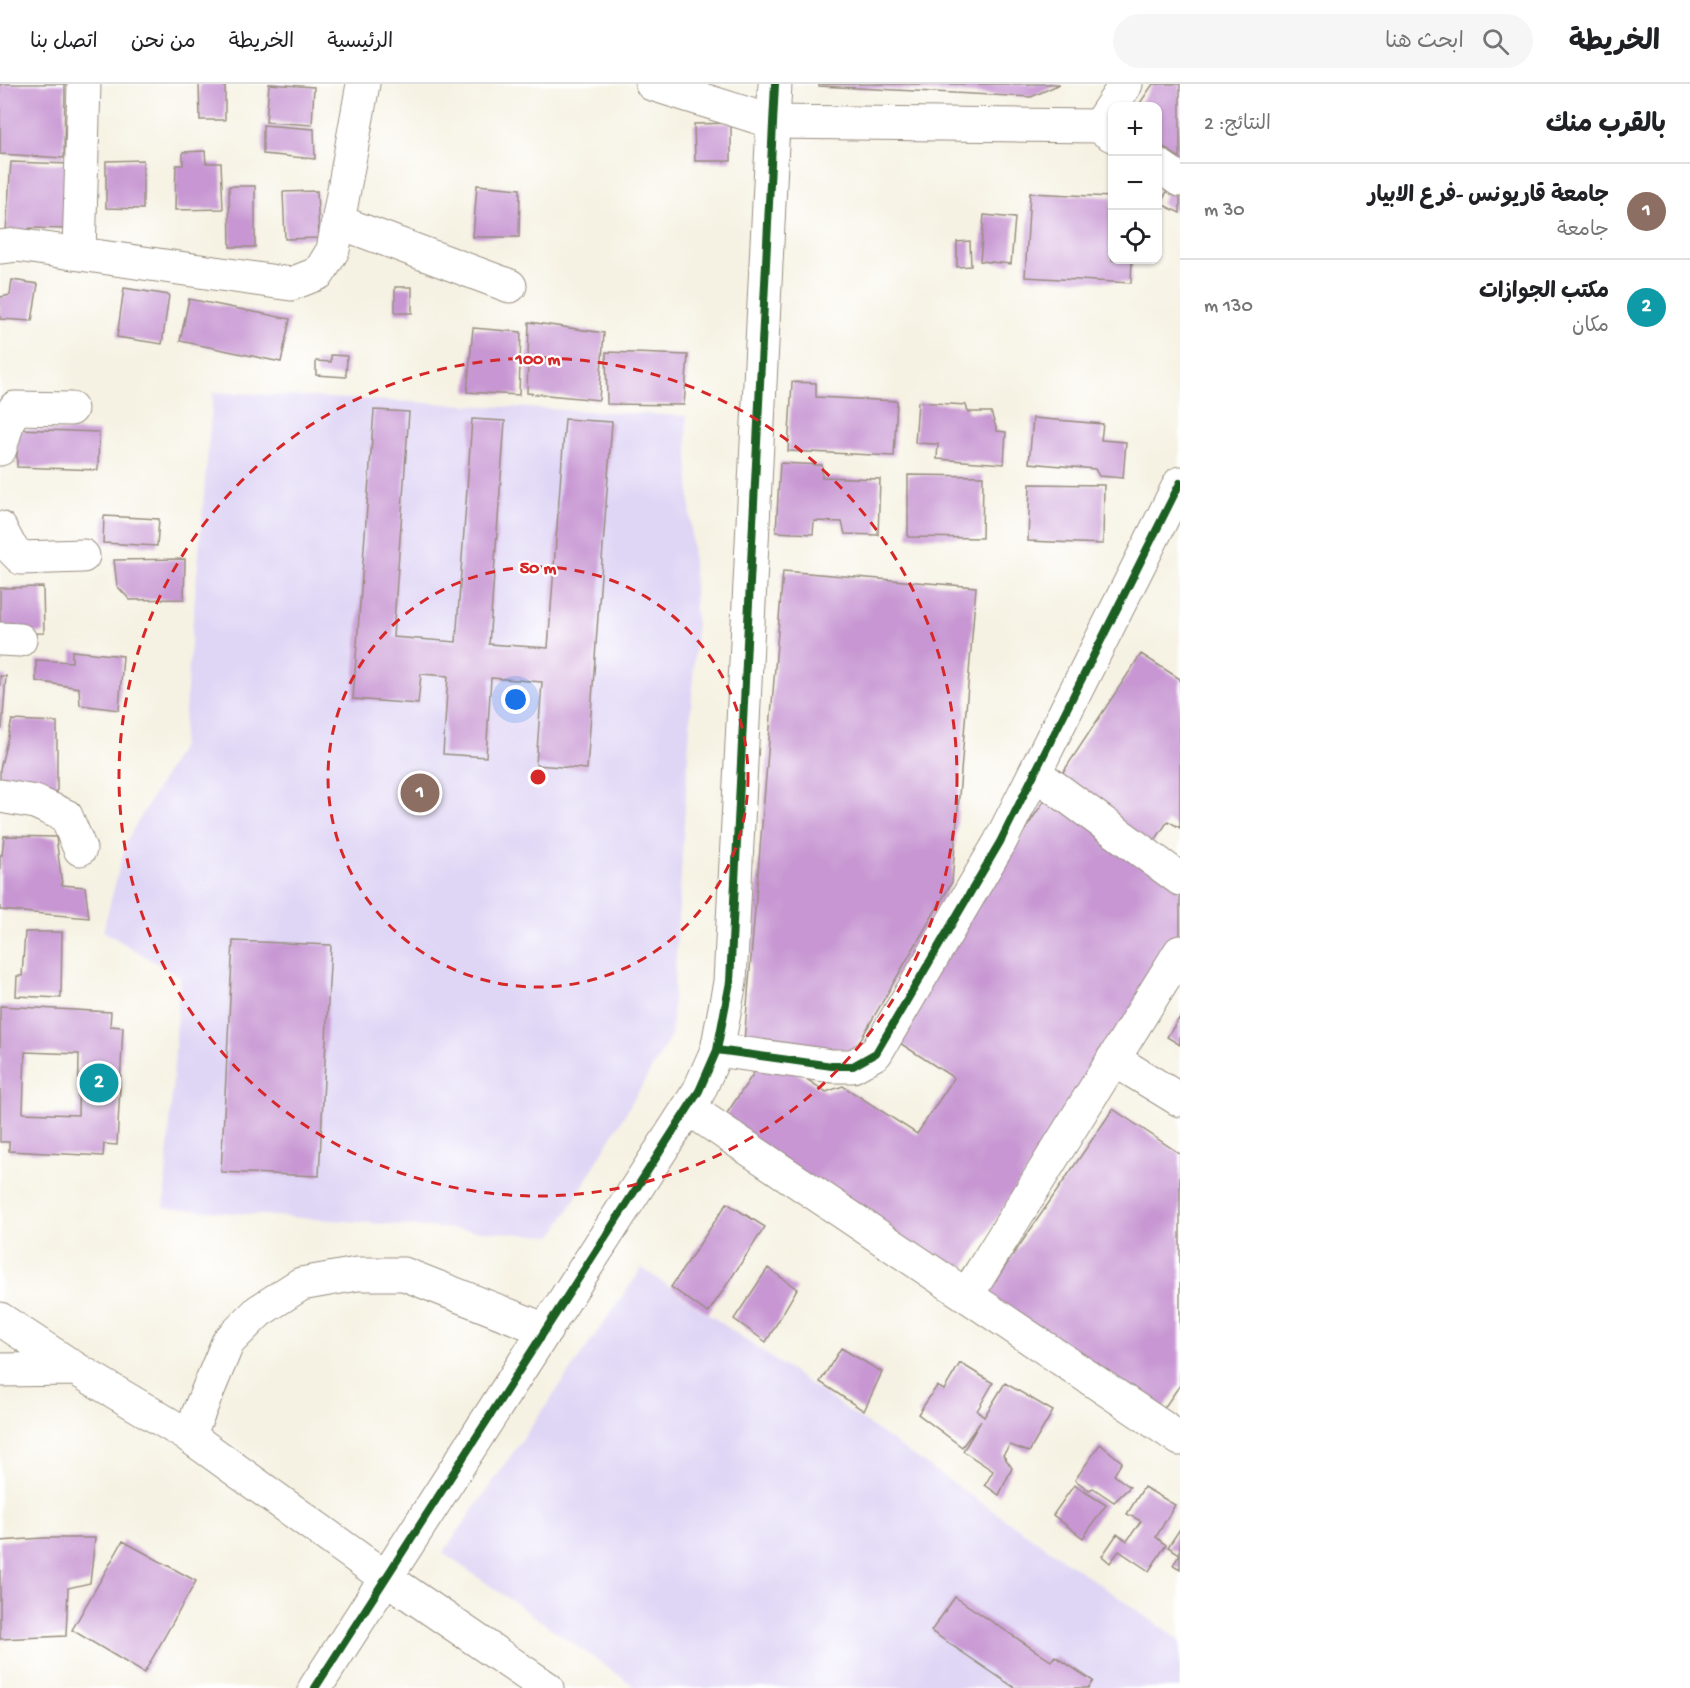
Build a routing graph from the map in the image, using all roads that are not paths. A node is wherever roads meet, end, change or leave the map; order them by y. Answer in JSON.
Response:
{"nodes":[{"id":1,"x":84,"y":84,"type":"edge"},
{"id":2,"x":363,"y":84,"type":"edge"},
{"id":3,"x":652,"y":84,"type":"edge"},
{"id":4,"x":775,"y":84,"type":"edge"},
{"id":5,"x":1126,"y":84,"type":"edge"},
{"id":6,"x":773,"y":122,"type":"junction"},
{"id":7,"x":1105,"y":130,"type":"edge"},
{"id":8,"x":1162,"y":168,"type":"edge"},
{"id":9,"x":1180,"y":180,"type":"edge"},
{"id":10,"x":339,"y":222,"type":"junction"},
{"id":11,"x":0,"y":247,"type":"edge"},
{"id":12,"x":79,"y":254,"type":"junction"},
{"id":13,"x":510,"y":286,"type":"dead end"},
{"id":14,"x":71,"y":409,"type":"dead end"},
{"id":15,"x":0,"y":449,"type":"edge"},
{"id":16,"x":1180,"y":483,"type":"edge"},
{"id":17,"x":0,"y":528,"type":"edge"},
{"id":18,"x":83,"y":556,"type":"dead end"},
{"id":19,"x":1035,"y":773,"type":"junction"},
{"id":20,"x":0,"y":796,"type":"edge"},
{"id":21,"x":80,"y":849,"type":"dead end"},
{"id":22,"x":1180,"y":879,"type":"edge"},
{"id":23,"x":1180,"y":952,"type":"edge"},
{"id":24,"x":717,"y":1050,"type":"junction"},
{"id":25,"x":1113,"y":1059,"type":"junction"},
{"id":26,"x":1180,"y":1100,"type":"edge"},
{"id":27,"x":688,"y":1108,"type":"junction"},
{"id":28,"x":967,"y":1295,"type":"junction"},
{"id":29,"x":0,"y":1319,"type":"edge"},
{"id":30,"x":546,"y":1330,"type":"junction"},
{"id":31,"x":76,"y":1369,"type":"junction"},
{"id":32,"x":0,"y":1370,"type":"edge"},
{"id":33,"x":1177,"y":1429,"type":"edge"},
{"id":34,"x":189,"y":1436,"type":"junction"},
{"id":35,"x":386,"y":1578,"type":"junction"},
{"id":36,"x":315,"y":1688,"type":"edge"},
{"id":37,"x":547,"y":1688,"type":"edge"}],
"edges":[{"from":1,"to":12,"type":"street"},
{"from":2,"to":10,"type":"street"},
{"from":3,"to":6,"type":"street"},
{"from":4,"to":6,"type":"street"},
{"from":5,"to":7,"type":"street"},
{"from":6,"to":7,"type":"street"},
{"from":6,"to":24,"type":"street"},
{"from":8,"to":9,"type":"street"},
{"from":10,"to":12,"type":"street"},
{"from":10,"to":13,"type":"street"},
{"from":11,"to":12,"type":"street"},
{"from":14,"to":15,"type":"street"},
{"from":16,"to":19,"type":"street"},
{"from":17,"to":18,"type":"street"},
{"from":19,"to":22,"type":"street"},
{"from":19,"to":24,"type":"street"},
{"from":20,"to":21,"type":"street"},
{"from":23,"to":25,"type":"street"},
{"from":24,"to":27,"type":"street"},
{"from":25,"to":26,"type":"street"},
{"from":25,"to":28,"type":"street"},
{"from":27,"to":28,"type":"street"},
{"from":27,"to":30,"type":"street"},
{"from":28,"to":33,"type":"street"},
{"from":29,"to":31,"type":"street"},
{"from":30,"to":34,"type":"street"},
{"from":30,"to":35,"type":"street"},
{"from":31,"to":32,"type":"street"},
{"from":31,"to":34,"type":"street"},
{"from":34,"to":35,"type":"street"},
{"from":35,"to":36,"type":"street"},
{"from":35,"to":37,"type":"street"}]}
